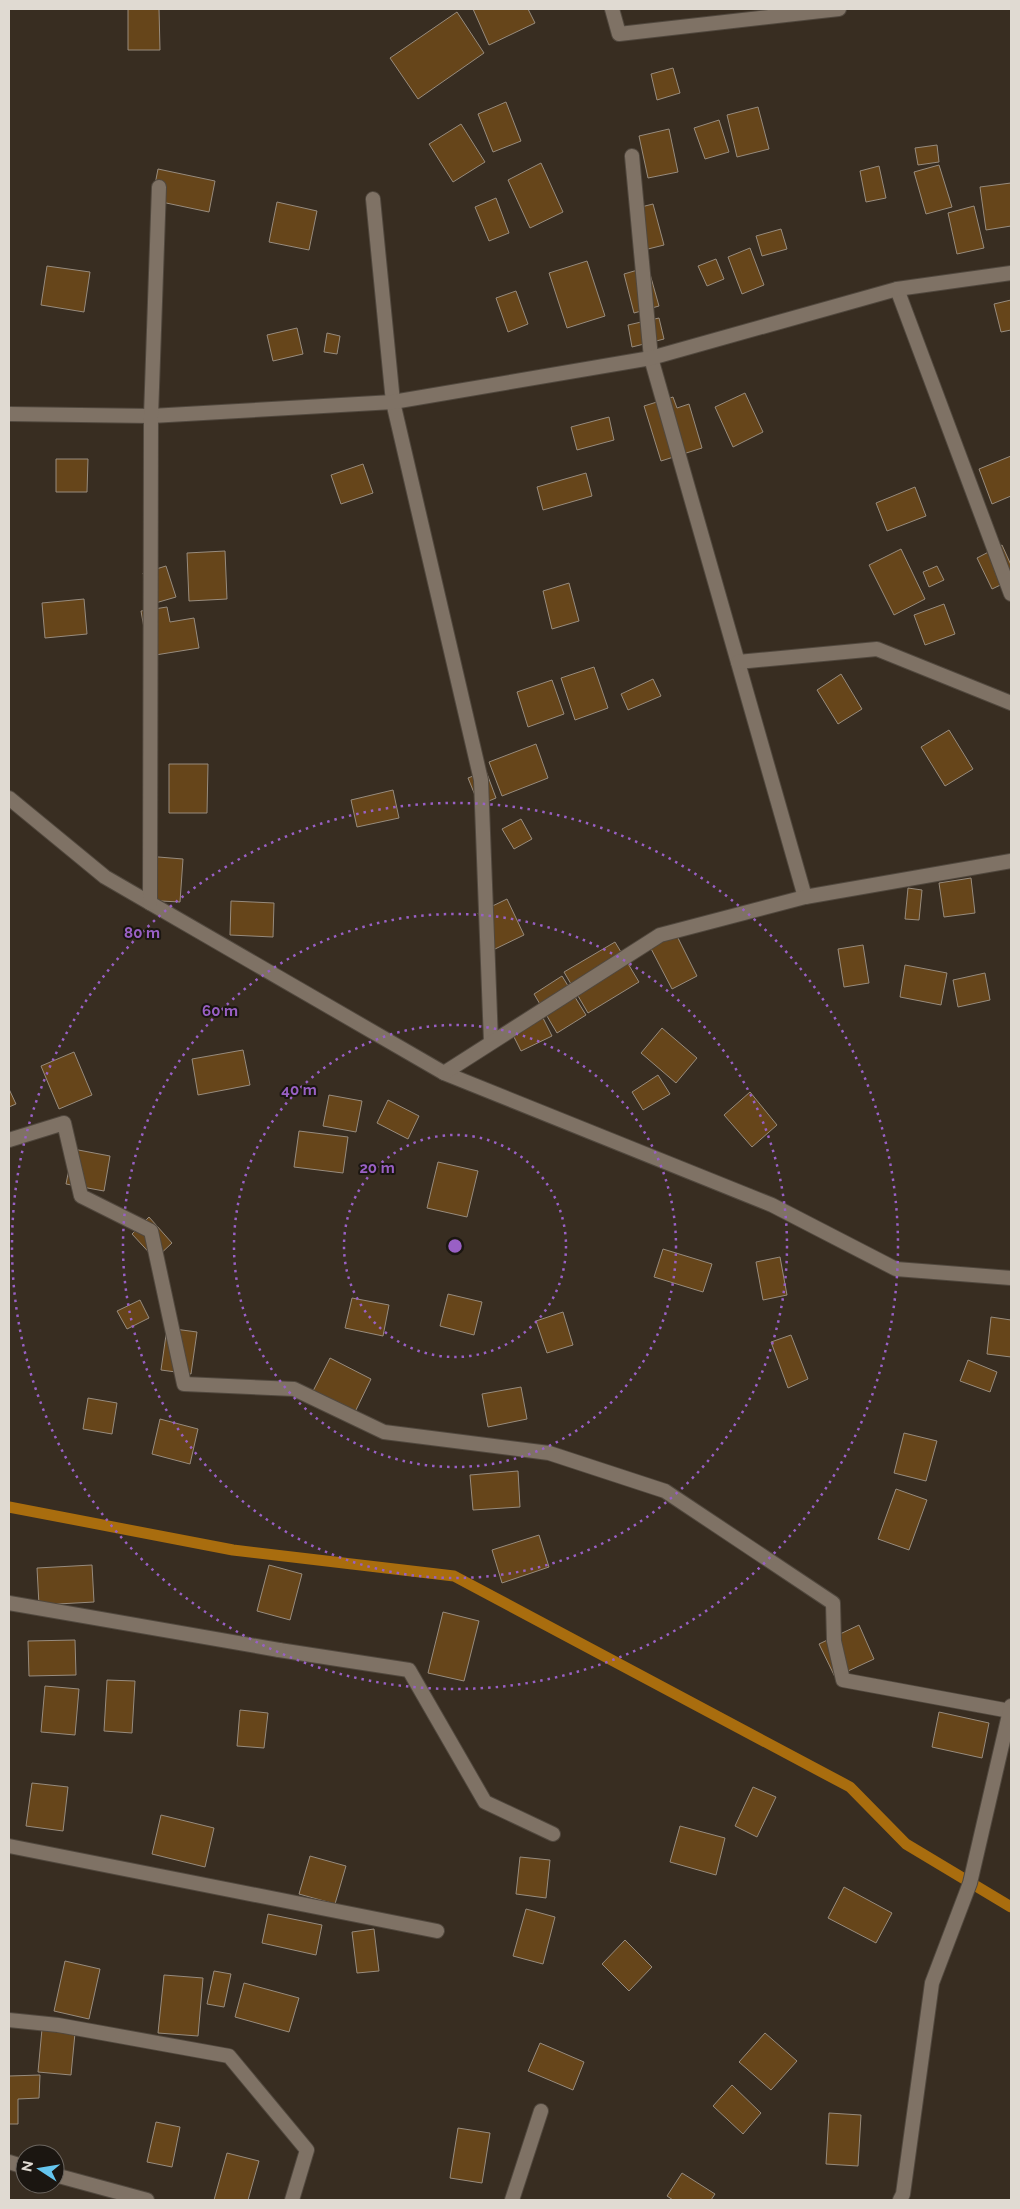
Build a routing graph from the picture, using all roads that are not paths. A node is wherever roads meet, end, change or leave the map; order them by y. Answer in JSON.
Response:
{"nodes":[{"id":1,"x":612,"y":9,"type":"edge"},
{"id":2,"x":839,"y":9,"type":"edge"},
{"id":3,"x":632,"y":156,"type":"dead end"},
{"id":4,"x":159,"y":187,"type":"dead end"},
{"id":5,"x":373,"y":199,"type":"dead end"},
{"id":6,"x":1011,"y":273,"type":"edge"},
{"id":7,"x":897,"y":290,"type":"junction"},
{"id":8,"x":651,"y":358,"type":"junction"},
{"id":9,"x":394,"y":402,"type":"junction"},
{"id":10,"x":9,"y":414,"type":"edge"},
{"id":11,"x":151,"y":416,"type":"junction"},
{"id":12,"x":1011,"y":594,"type":"edge"},
{"id":13,"x":738,"y":662,"type":"junction"},
{"id":14,"x":1011,"y":703,"type":"edge"},
{"id":15,"x":9,"y":798,"type":"edge"},
{"id":16,"x":1011,"y":861,"type":"edge"},
{"id":17,"x":805,"y":897,"type":"junction"},
{"id":18,"x":150,"y":903,"type":"junction"},
{"id":19,"x":491,"y":1042,"type":"junction"},
{"id":20,"x":444,"y":1073,"type":"junction"},
{"id":21,"x":9,"y":1140,"type":"edge"},
{"id":22,"x":1011,"y":1278,"type":"edge"},
{"id":23,"x":9,"y":1603,"type":"edge"},
{"id":24,"x":1011,"y":1709,"type":"edge"},
{"id":25,"x":553,"y":1834,"type":"dead end"},
{"id":26,"x":9,"y":1846,"type":"edge"},
{"id":27,"x":437,"y":1931,"type":"dead end"},
{"id":28,"x":9,"y":2020,"type":"edge"},
{"id":29,"x":542,"y":2111,"type":"dead end"},
{"id":30,"x":65,"y":2178,"type":"edge"},
{"id":31,"x":147,"y":2200,"type":"edge"},
{"id":32,"x":292,"y":2200,"type":"edge"},
{"id":33,"x":512,"y":2200,"type":"edge"},
{"id":34,"x":900,"y":2200,"type":"edge"}],
"edges":[{"from":1,"to":2,"type":"street"},
{"from":3,"to":8,"type":"street"},
{"from":4,"to":11,"type":"street"},
{"from":5,"to":9,"type":"street"},
{"from":6,"to":7,"type":"street"},
{"from":7,"to":8,"type":"street"},
{"from":7,"to":12,"type":"street"},
{"from":8,"to":9,"type":"street"},
{"from":8,"to":13,"type":"street"},
{"from":9,"to":11,"type":"street"},
{"from":9,"to":19,"type":"street"},
{"from":10,"to":11,"type":"street"},
{"from":11,"to":18,"type":"street"},
{"from":13,"to":14,"type":"street"},
{"from":13,"to":17,"type":"street"},
{"from":15,"to":18,"type":"street"},
{"from":16,"to":17,"type":"street"},
{"from":17,"to":19,"type":"street"},
{"from":18,"to":20,"type":"street"},
{"from":19,"to":20,"type":"street"},
{"from":20,"to":22,"type":"street"},
{"from":21,"to":24,"type":"street"},
{"from":23,"to":25,"type":"street"},
{"from":24,"to":34,"type":"street"},
{"from":26,"to":27,"type":"street"},
{"from":28,"to":32,"type":"street"},
{"from":29,"to":33,"type":"street"},
{"from":30,"to":31,"type":"street"}]}
